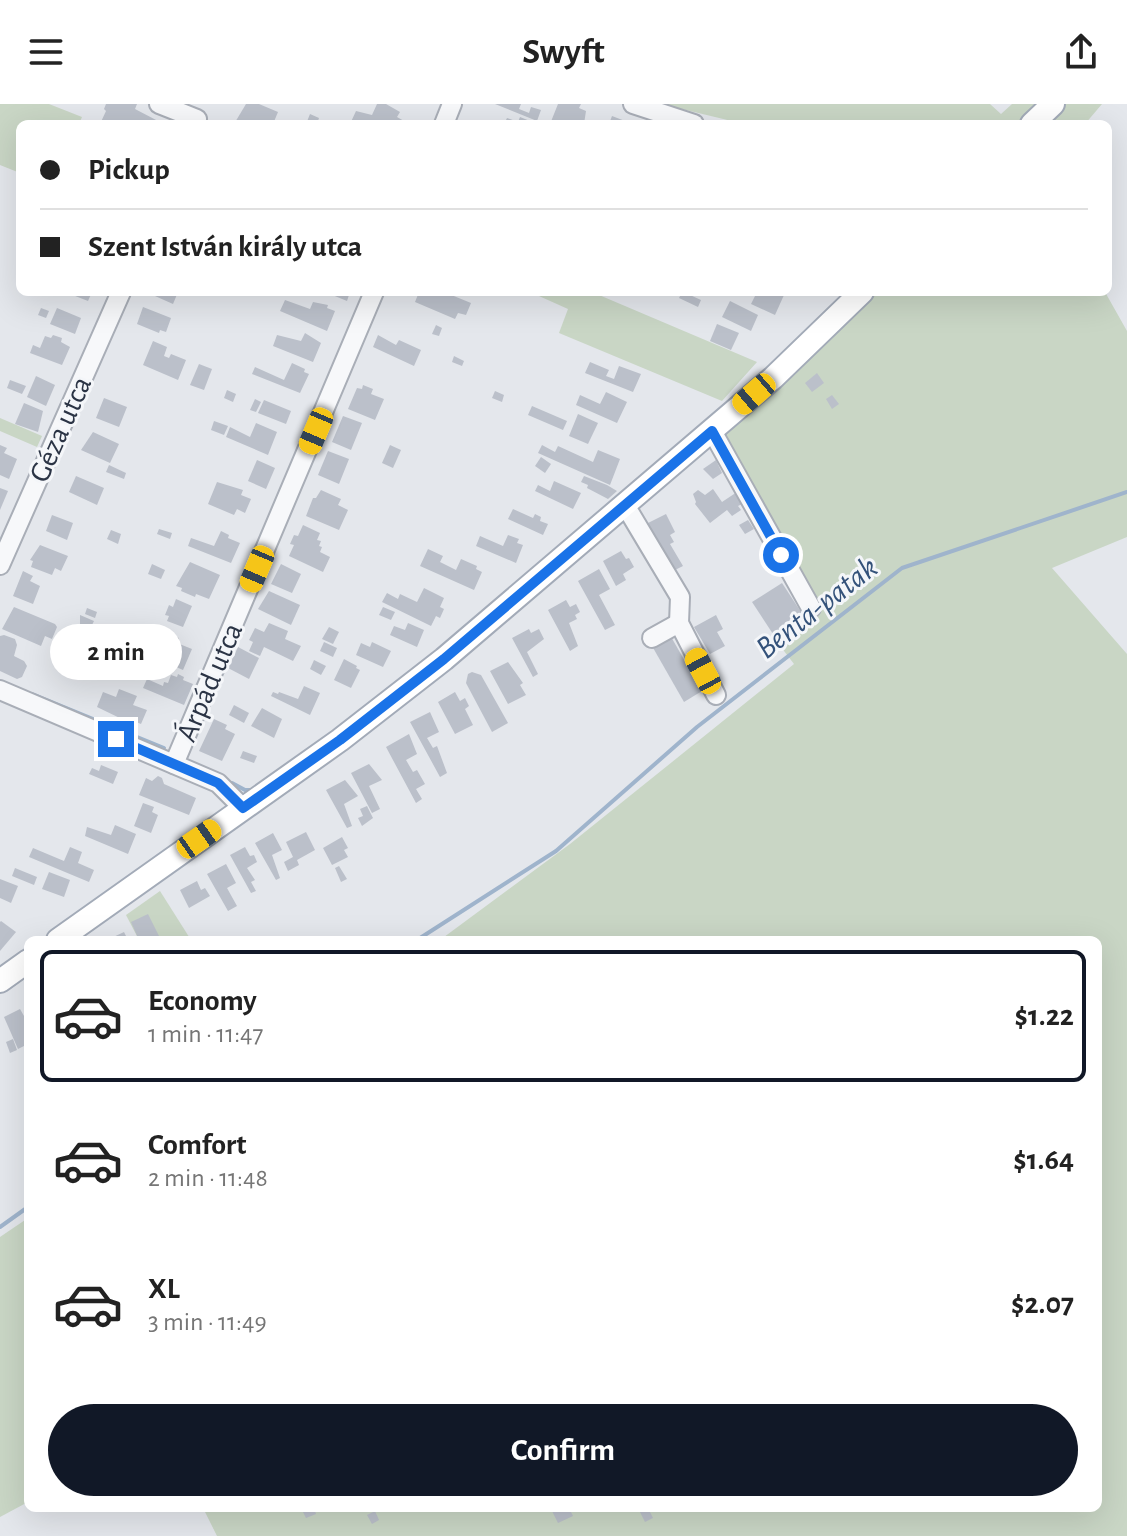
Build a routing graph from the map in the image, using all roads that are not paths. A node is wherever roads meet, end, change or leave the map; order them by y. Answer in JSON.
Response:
{"nodes":[{"id":1,"x":159,"y":104,"type":"edge"},
{"id":2,"x":633,"y":104,"type":"edge"},
{"id":3,"x":1053,"y":104,"type":"edge"},
{"id":4,"x":198,"y":116,"type":"edge"},
{"id":5,"x":682,"y":120,"type":"edge"},
{"id":6,"x":1036,"y":120,"type":"edge"},
{"id":7,"x":119,"y":296,"type":"edge"},
{"id":8,"x":372,"y":296,"type":"edge"},
{"id":9,"x":858,"y":296,"type":"edge"},
{"id":10,"x":712,"y":431,"type":"junction"},
{"id":11,"x":625,"y":505,"type":"junction"},
{"id":12,"x":0,"y":565,"type":"edge"},
{"id":13,"x":811,"y":608,"type":"dead end"},
{"id":14,"x":679,"y":623,"type":"junction"},
{"id":15,"x":652,"y":638,"type":"dead end"},
{"id":16,"x":0,"y":690,"type":"edge"},
{"id":17,"x":716,"y":695,"type":"dead end"},
{"id":18,"x":174,"y":764,"type":"junction"},
{"id":19,"x":243,"y":808,"type":"junction"},
{"id":20,"x":64,"y":936,"type":"edge"},
{"id":21,"x":24,"y":964,"type":"edge"},
{"id":22,"x":0,"y":981,"type":"edge"}],
"edges":[{"from":1,"to":4,"type":"street"},
{"from":2,"to":5,"type":"street"},
{"from":3,"to":6,"type":"main road"},
{"from":7,"to":12,"type":"street","name":"Géza utca"},
{"from":8,"to":18,"type":"street","name":"Árpád utca"},
{"from":9,"to":10,"type":"main road"},
{"from":10,"to":11,"type":"main road"},
{"from":10,"to":13,"type":"street"},
{"from":11,"to":14,"type":"street"},
{"from":11,"to":19,"type":"main road"},
{"from":14,"to":15,"type":"street"},
{"from":14,"to":17,"type":"street"},
{"from":16,"to":18,"type":"street"},
{"from":18,"to":19,"type":"street"},
{"from":19,"to":20,"type":"main road"},
{"from":21,"to":22,"type":"main road"}]}
